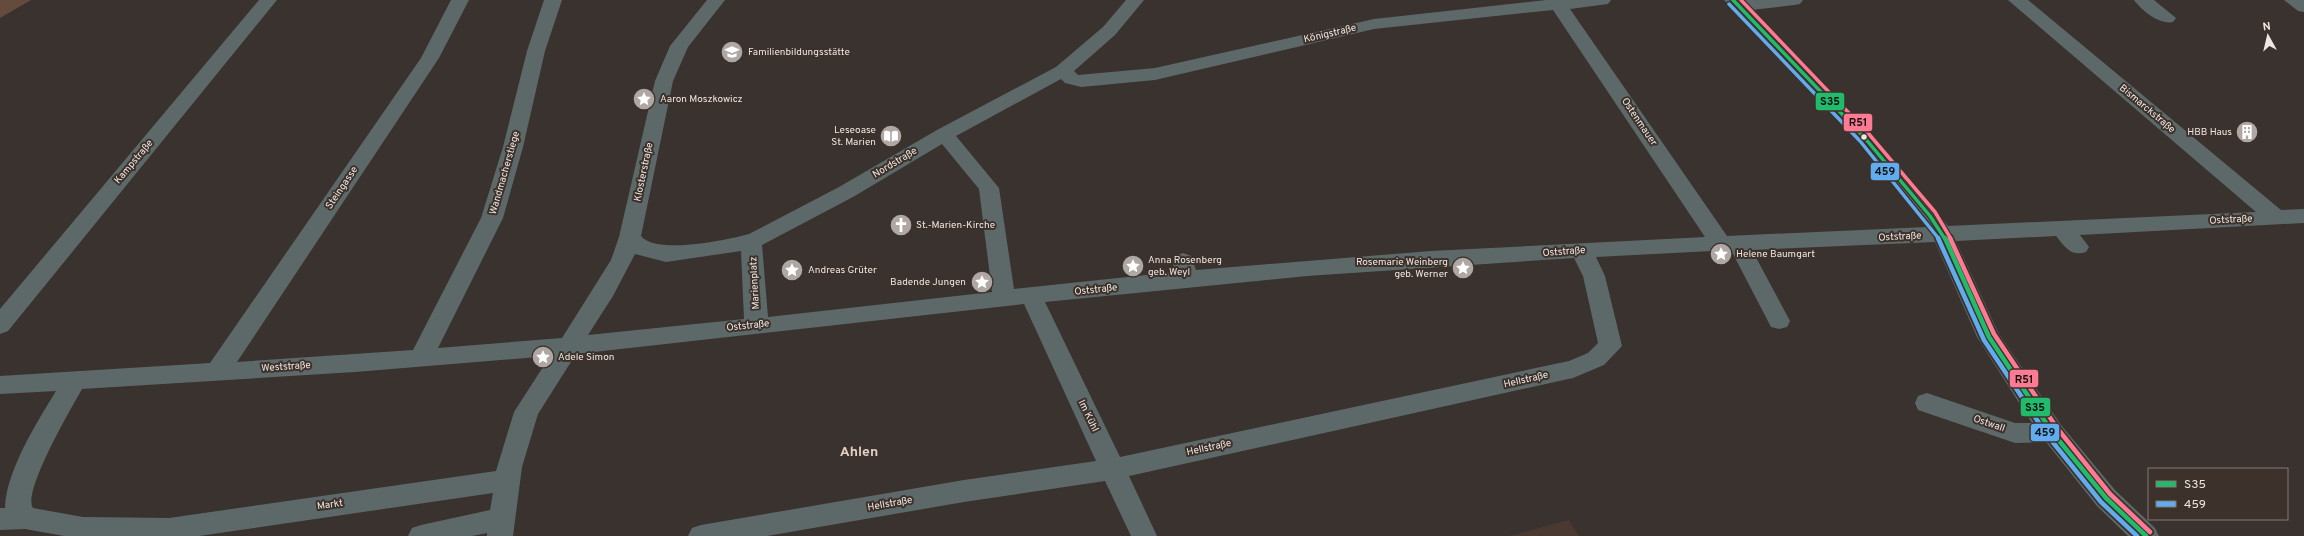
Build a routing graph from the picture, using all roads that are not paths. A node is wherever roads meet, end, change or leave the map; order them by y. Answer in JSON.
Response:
{"nodes":[{"id":1,"x":268,"y":0,"type":"edge"},
{"id":2,"x":460,"y":0,"type":"edge"},
{"id":3,"x":553,"y":0,"type":"edge"},
{"id":4,"x":716,"y":0,"type":"edge"},
{"id":5,"x":1135,"y":0,"type":"edge"},
{"id":6,"x":1602,"y":0,"type":"edge"},
{"id":7,"x":1794,"y":0,"type":"edge"},
{"id":8,"x":2017,"y":0,"type":"edge"},
{"id":9,"x":2143,"y":0,"type":"edge"},
{"id":10,"x":2293,"y":0,"type":"edge"},
{"id":11,"x":1556,"y":3,"type":"edge"},
{"id":12,"x":1736,"y":3,"type":"edge"},
{"id":13,"x":2304,"y":7,"type":"edge"},
{"id":14,"x":2167,"y":18,"type":"dead end"},
{"id":15,"x":1063,"y":71,"type":"junction"},
{"id":16,"x":944,"y":134,"type":"junction"},
{"id":17,"x":2304,"y":216,"type":"edge"},
{"id":18,"x":2277,"y":218,"type":"junction"},
{"id":19,"x":2061,"y":229,"type":"junction"},
{"id":20,"x":1943,"y":235,"type":"junction"},
{"id":21,"x":630,"y":237,"type":"junction"},
{"id":22,"x":751,"y":242,"type":"junction"},
{"id":23,"x":2078,"y":247,"type":"dead end"},
{"id":24,"x":1736,"y":250,"type":"junction"},
{"id":25,"x":1582,"y":251,"type":"junction"},
{"id":26,"x":1031,"y":296,"type":"junction"},
{"id":27,"x":1004,"y":299,"type":"junction"},
{"id":28,"x":1779,"y":321,"type":"dead end"},
{"id":29,"x":0,"y":325,"type":"edge"},
{"id":30,"x":754,"y":326,"type":"junction"},
{"id":31,"x":571,"y":346,"type":"junction"},
{"id":32,"x":425,"y":349,"type":"junction"},
{"id":33,"x":223,"y":362,"type":"junction"},
{"id":34,"x":75,"y":380,"type":"junction"},
{"id":35,"x":0,"y":385,"type":"edge"},
{"id":36,"x":1927,"y":403,"type":"dead end"},
{"id":37,"x":2052,"y":432,"type":"junction"},
{"id":38,"x":1114,"y":469,"type":"junction"},
{"id":39,"x":508,"y":480,"type":"junction"},
{"id":40,"x":13,"y":518,"type":"edge"},
{"id":41,"x":501,"y":527,"type":"edge"},
{"id":42,"x":151,"y":532,"type":"edge"},
{"id":43,"x":421,"y":536,"type":"edge"},
{"id":44,"x":700,"y":536,"type":"edge"},
{"id":45,"x":1144,"y":536,"type":"edge"},
{"id":46,"x":2146,"y":536,"type":"edge"}],
"edges":[{"from":1,"to":29,"type":"street","name":"Kampstraße"},
{"from":2,"to":33,"type":"street","name":"Steingasse"},
{"from":3,"to":32,"type":"street","name":"Wandmacherstiege"},
{"from":4,"to":21,"type":"street","name":"Klosterstraße"},
{"from":5,"to":15,"type":"street","name":"Nordstraße"},
{"from":6,"to":11,"type":"street","name":"Königstraße"},
{"from":7,"to":12,"type":"street"},
{"from":8,"to":18,"type":"street","name":"Bismarckstraße"},
{"from":9,"to":14,"type":"street"},
{"from":10,"to":13,"type":"street"},
{"from":11,"to":15,"type":"street","name":"Königstraße"},
{"from":11,"to":24,"type":"street","name":"Ostenmauer"},
{"from":12,"to":20,"type":"street"},
{"from":15,"to":16,"type":"street","name":"Nordstraße"},
{"from":16,"to":22,"type":"street","name":"Nordstraße"},
{"from":16,"to":27,"type":"street"},
{"from":17,"to":18,"type":"street","name":"Oststraße"},
{"from":18,"to":19,"type":"street","name":"Oststraße"},
{"from":19,"to":20,"type":"street","name":"Oststraße"},
{"from":19,"to":23,"type":"street"},
{"from":20,"to":24,"type":"street","name":"Oststraße"},
{"from":20,"to":37,"type":"street"},
{"from":21,"to":22,"type":"street","name":"Nordstraße"},
{"from":21,"to":31,"type":"street","name":"Klosterstraße"},
{"from":22,"to":30,"type":"street","name":"Marienplatz"},
{"from":24,"to":25,"type":"street","name":"Oststraße"},
{"from":24,"to":28,"type":"street","name":"Ostenmauer"},
{"from":25,"to":26,"type":"street","name":"Oststraße"},
{"from":25,"to":38,"type":"street","name":"Hellstraße"},
{"from":26,"to":27,"type":"street","name":"Oststraße"},
{"from":26,"to":38,"type":"street","name":"Im Kühl"},
{"from":27,"to":30,"type":"street","name":"Oststraße"},
{"from":30,"to":31,"type":"street","name":"Oststraße"},
{"from":31,"to":32,"type":"street","name":"Weststraße"},
{"from":31,"to":39,"type":"street"},
{"from":32,"to":33,"type":"street","name":"Weststraße"},
{"from":33,"to":34,"type":"street","name":"Weststraße"},
{"from":34,"to":35,"type":"street","name":"Weststraße"},
{"from":34,"to":40,"type":"street","name":"Markt"},
{"from":36,"to":37,"type":"street","name":"Ostwall"},
{"from":37,"to":46,"type":"street"},
{"from":38,"to":44,"type":"street","name":"Hellstraße"},
{"from":38,"to":45,"type":"street","name":"Im Kühl"},
{"from":39,"to":41,"type":"street"},
{"from":39,"to":42,"type":"street","name":"Markt"},
{"from":40,"to":42,"type":"street","name":"Markt"},
{"from":41,"to":43,"type":"street"}]}
